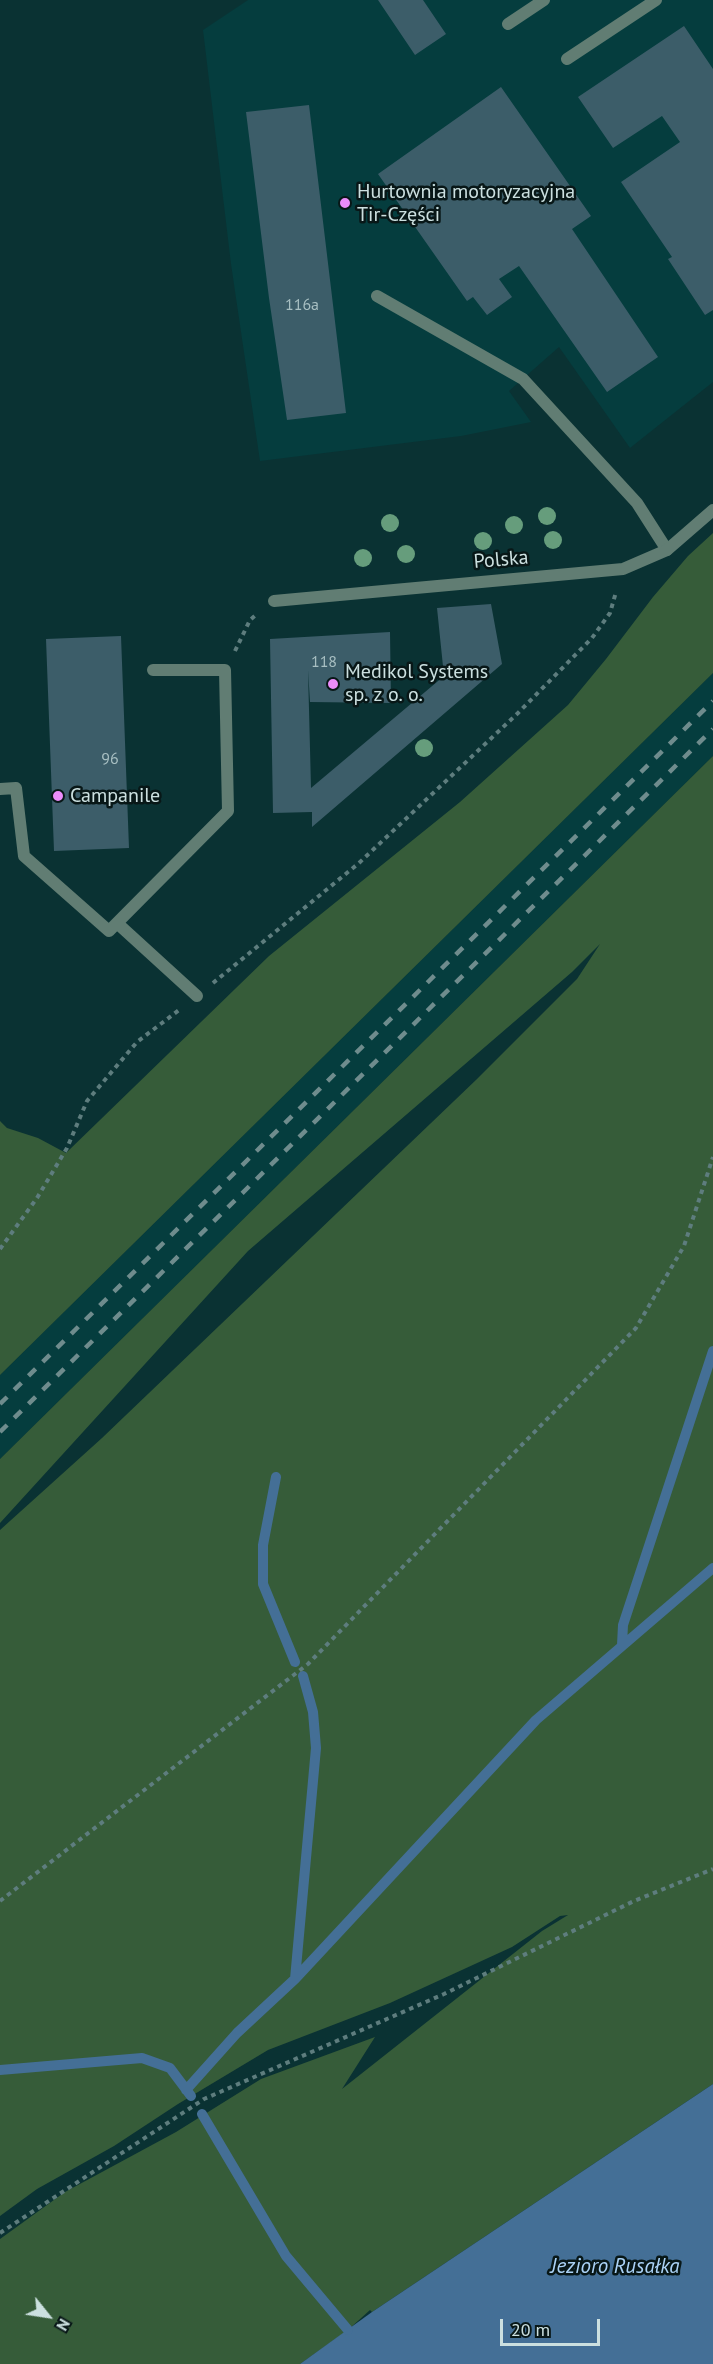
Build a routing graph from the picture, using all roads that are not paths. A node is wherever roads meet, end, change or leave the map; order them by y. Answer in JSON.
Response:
{"nodes":[{"id":1,"x":544,"y":0,"type":"edge"},
{"id":2,"x":656,"y":0,"type":"edge"},
{"id":3,"x":508,"y":24,"type":"dead end"},
{"id":4,"x":567,"y":59,"type":"dead end"},
{"id":5,"x":377,"y":296,"type":"dead end"},
{"id":6,"x":713,"y":510,"type":"edge"},
{"id":7,"x":667,"y":550,"type":"junction"},
{"id":8,"x":274,"y":600,"type":"road end"},
{"id":9,"x":153,"y":670,"type":"dead end"},
{"id":10,"x":0,"y":789,"type":"edge"},
{"id":11,"x":117,"y":923,"type":"junction"},
{"id":12,"x":197,"y":996,"type":"road end"}],
"edges":[{"from":1,"to":3,"type":"street"},
{"from":2,"to":4,"type":"street"},
{"from":5,"to":7,"type":"street"},
{"from":6,"to":7,"type":"street","name":"Polska"},
{"from":7,"to":8,"type":"street","name":"Polska"},
{"from":9,"to":11,"type":"street"},
{"from":10,"to":11,"type":"street"},
{"from":11,"to":12,"type":"street"}]}
